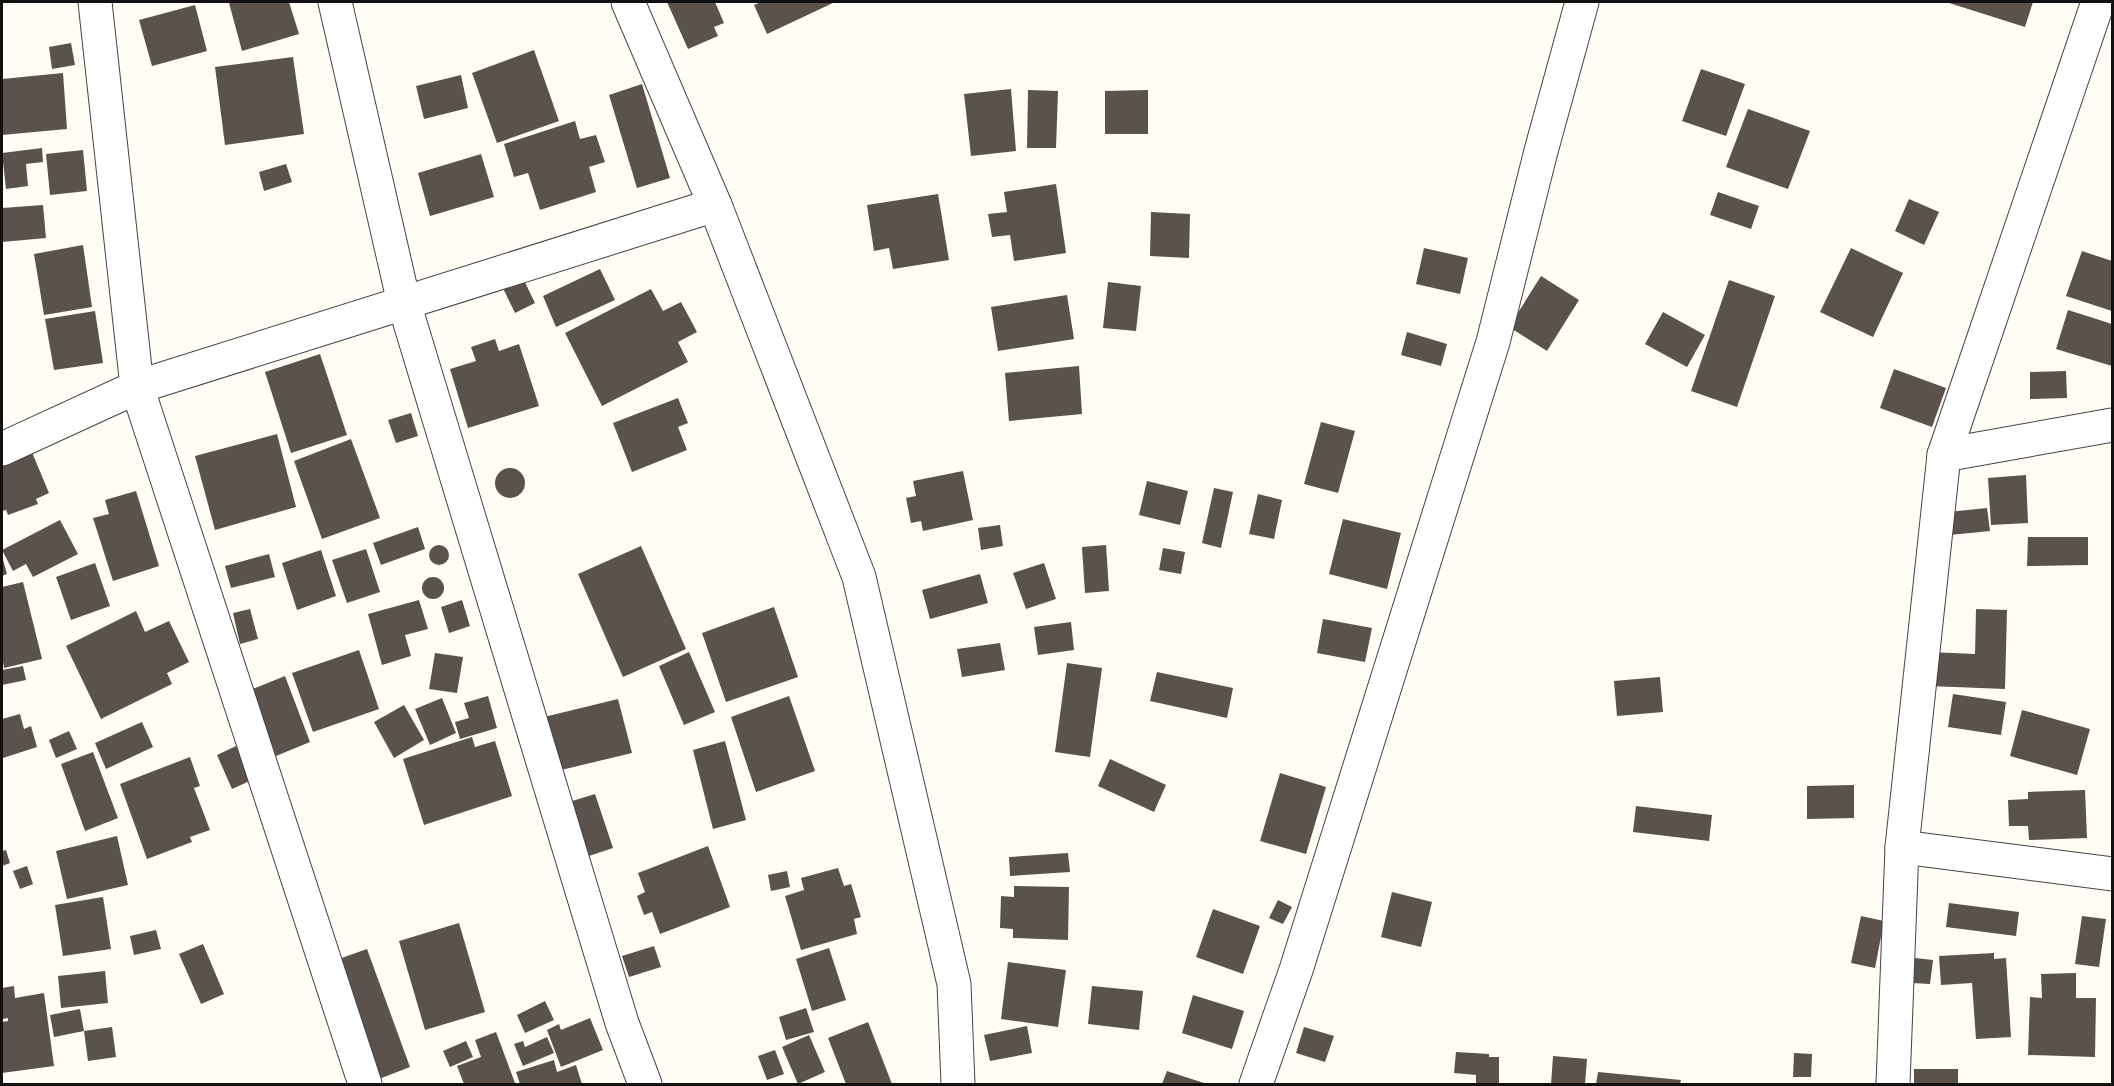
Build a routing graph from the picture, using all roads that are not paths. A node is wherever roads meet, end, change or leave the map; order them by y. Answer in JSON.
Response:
{"nodes":[{"id":1,"x":94,"y":2,"type":"edge"},
{"id":2,"x":335,"y":2,"type":"edge"},
{"id":3,"x":628,"y":2,"type":"edge"},
{"id":4,"x":1582,"y":2,"type":"edge"},
{"id":5,"x":2098,"y":2,"type":"edge"},
{"id":6,"x":715,"y":205,"type":"junction"},
{"id":7,"x":404,"y":303,"type":"junction"},
{"id":8,"x":137,"y":387,"type":"junction"},
{"id":9,"x":2112,"y":425,"type":"edge"},
{"id":10,"x":2,"y":449,"type":"edge"},
{"id":11,"x":1944,"y":455,"type":"junction"},
{"id":12,"x":1902,"y":847,"type":"junction"},
{"id":13,"x":2112,"y":874,"type":"edge"},
{"id":14,"x":366,"y":1084,"type":"edge"},
{"id":15,"x":645,"y":1084,"type":"edge"},
{"id":16,"x":958,"y":1084,"type":"edge"},
{"id":17,"x":1256,"y":1084,"type":"edge"},
{"id":18,"x":1893,"y":1084,"type":"edge"}],
"edges":[{"from":1,"to":8,"type":"street"},
{"from":2,"to":7,"type":"street"},
{"from":3,"to":6,"type":"street"},
{"from":4,"to":17,"type":"street"},
{"from":5,"to":11,"type":"street"},
{"from":6,"to":7,"type":"street"},
{"from":6,"to":16,"type":"street"},
{"from":7,"to":8,"type":"street"},
{"from":7,"to":15,"type":"street"},
{"from":8,"to":10,"type":"street"},
{"from":8,"to":14,"type":"street"},
{"from":9,"to":11,"type":"street"},
{"from":11,"to":12,"type":"street"},
{"from":12,"to":13,"type":"street"},
{"from":12,"to":18,"type":"street"}]}
